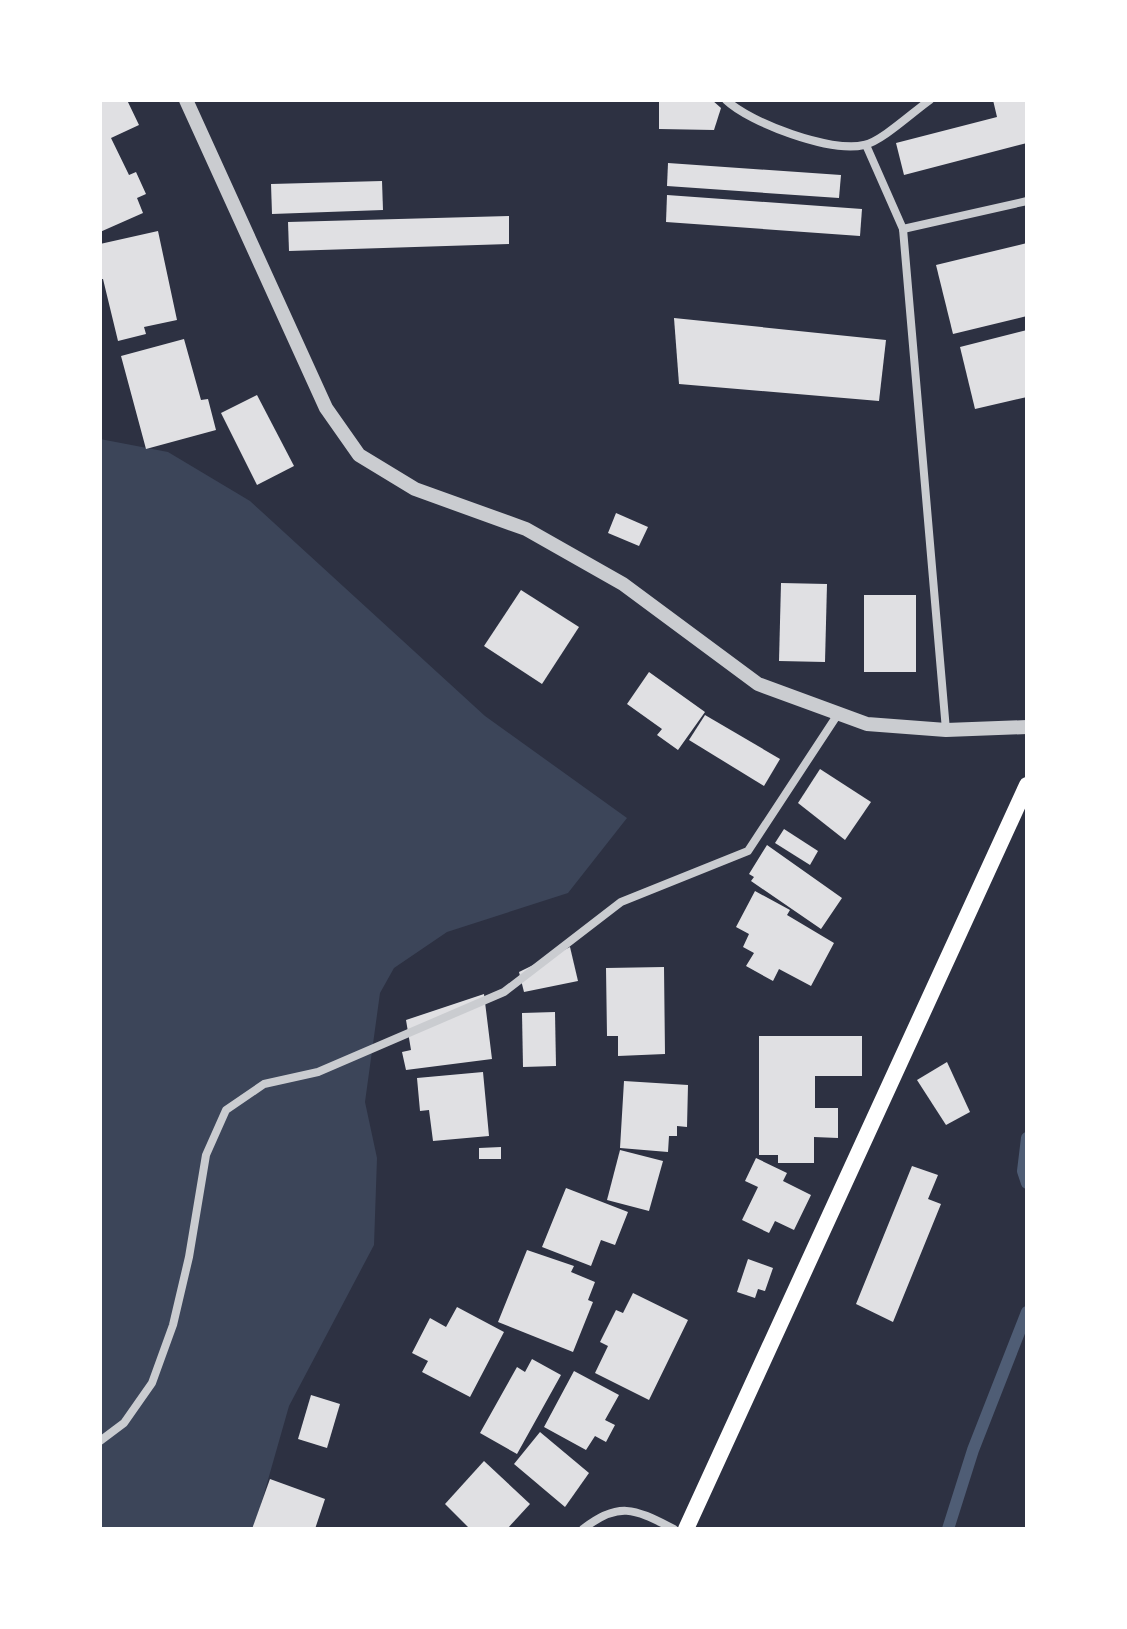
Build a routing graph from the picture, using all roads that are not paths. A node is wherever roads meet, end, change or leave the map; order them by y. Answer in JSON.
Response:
{"nodes":[{"id":1,"x":186,"y":100,"type":"edge"},
{"id":2,"x":726,"y":100,"type":"edge"},
{"id":3,"x":930,"y":100,"type":"edge"},
{"id":4,"x":866,"y":145,"type":"junction"},
{"id":5,"x":1027,"y":201,"type":"edge"},
{"id":6,"x":903,"y":229,"type":"junction"},
{"id":7,"x":838,"y":714,"type":"junction"},
{"id":8,"x":1027,"y":727,"type":"edge"},
{"id":9,"x":946,"y":730,"type":"junction"},
{"id":10,"x":1027,"y":785,"type":"edge"},
{"id":11,"x":100,"y":1441,"type":"edge"},
{"id":12,"x":583,"y":1529,"type":"edge"},
{"id":13,"x":674,"y":1529,"type":"edge"},
{"id":14,"x":686,"y":1529,"type":"edge"}],
"edges":[{"from":1,"to":7,"type":"street"},
{"from":2,"to":4,"type":"street"},
{"from":3,"to":4,"type":"street"},
{"from":4,"to":6,"type":"street"},
{"from":5,"to":6,"type":"street"},
{"from":6,"to":9,"type":"street"},
{"from":7,"to":9,"type":"street"},
{"from":7,"to":11,"type":"street"},
{"from":8,"to":9,"type":"street"},
{"from":10,"to":14,"type":"main road"},
{"from":12,"to":13,"type":"street"}]}
